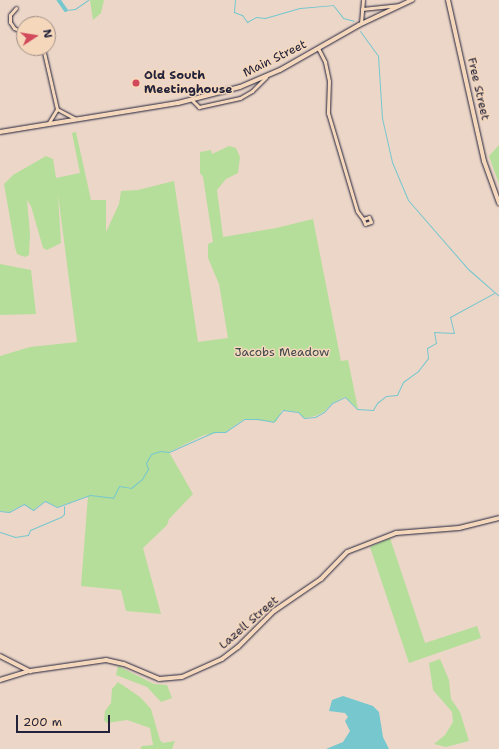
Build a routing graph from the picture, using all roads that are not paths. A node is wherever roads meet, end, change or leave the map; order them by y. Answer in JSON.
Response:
{"nodes":[{"id":1,"x":363,"y":0,"type":"edge"},
{"id":2,"x":412,"y":0,"type":"edge"},
{"id":3,"x":448,"y":0,"type":"edge"},
{"id":4,"x":401,"y":5,"type":"junction"},
{"id":5,"x":381,"y":7,"type":"junction"},
{"id":6,"x":16,"y":8,"type":"dead end"},
{"id":7,"x":362,"y":9,"type":"junction"},
{"id":8,"x":385,"y":12,"type":"junction"},
{"id":9,"x":361,"y":23,"type":"junction"},
{"id":10,"x":16,"y":29,"type":"edge"},
{"id":11,"x":318,"y":48,"type":"junction"},
{"id":12,"x":45,"y":56,"type":"edge"},
{"id":13,"x":266,"y":77,"type":"junction"},
{"id":14,"x":192,"y":100,"type":"junction"},
{"id":15,"x":57,"y":109,"type":"junction"},
{"id":16,"x":76,"y":120,"type":"junction"},
{"id":17,"x":48,"y":124,"type":"junction"},
{"id":18,"x":0,"y":132,"type":"edge"},
{"id":19,"x":499,"y":203,"type":"edge"},
{"id":20,"x":363,"y":219,"type":"dead end"},
{"id":21,"x":499,"y":518,"type":"edge"},
{"id":22,"x":0,"y":656,"type":"edge"},
{"id":23,"x":30,"y":671,"type":"junction"},
{"id":24,"x":0,"y":680,"type":"edge"}],
"edges":[{"from":1,"to":7,"type":"street"},
{"from":2,"to":4,"type":"street","name":"Main Street"},
{"from":3,"to":19,"type":"street","name":"Free Street"},
{"from":4,"to":5,"type":"street","name":"Main Street"},
{"from":4,"to":8,"type":"street","name":"Main Street"},
{"from":5,"to":7,"type":"street","name":"Main Street"},
{"from":5,"to":8,"type":"street"},
{"from":6,"to":10,"type":"street"},
{"from":7,"to":9,"type":"street"},
{"from":8,"to":9,"type":"street","name":"Main Street"},
{"from":9,"to":11,"type":"street","name":"Main Street"},
{"from":11,"to":13,"type":"street","name":"Main Street"},
{"from":11,"to":20,"type":"street"},
{"from":12,"to":15,"type":"street"},
{"from":13,"to":14,"type":"street","name":"Main Street"},
{"from":13,"to":14,"type":"street"},
{"from":14,"to":16,"type":"street","name":"Main Street"},
{"from":15,"to":16,"type":"street"},
{"from":15,"to":17,"type":"street"},
{"from":16,"to":17,"type":"street","name":"Main Street"},
{"from":17,"to":18,"type":"street","name":"Main Street"},
{"from":21,"to":23,"type":"street","name":"Lazell Street"},
{"from":22,"to":23,"type":"street"},
{"from":23,"to":24,"type":"street","name":"Lazell Street"}]}
